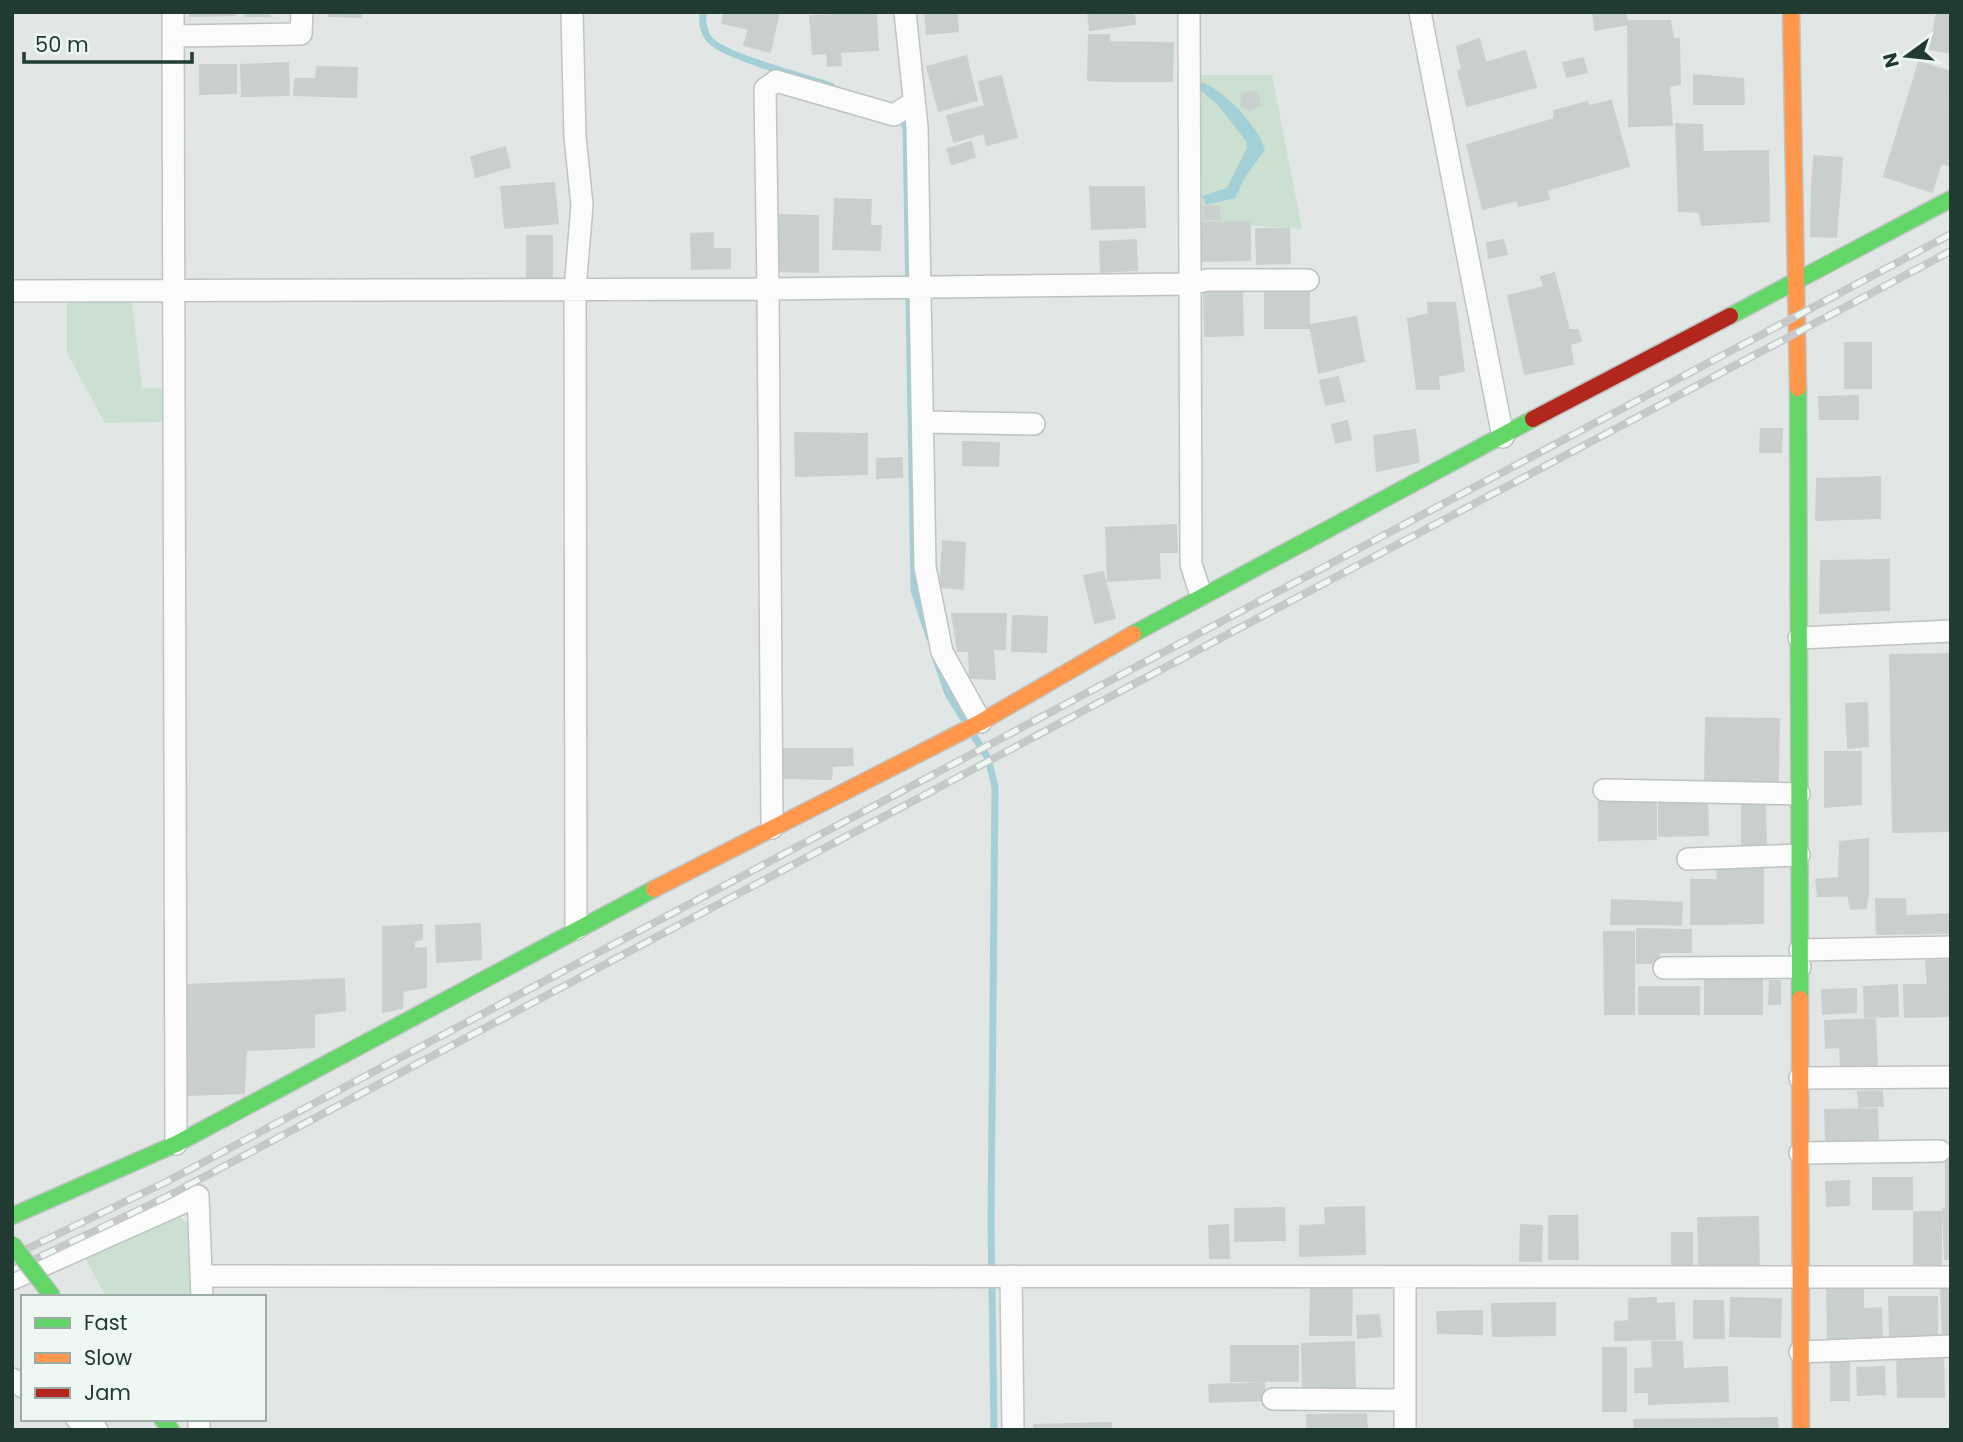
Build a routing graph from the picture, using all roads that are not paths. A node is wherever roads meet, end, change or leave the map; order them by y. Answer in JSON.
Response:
{"nodes":[{"id":1,"x":173,"y":12,"type":"edge"},
{"id":2,"x":302,"y":12,"type":"edge"},
{"id":3,"x":572,"y":12,"type":"edge"},
{"id":4,"x":905,"y":12,"type":"edge"},
{"id":5,"x":1189,"y":12,"type":"edge"},
{"id":6,"x":1420,"y":12,"type":"edge"},
{"id":7,"x":1791,"y":12,"type":"edge"},
{"id":8,"x":173,"y":36,"type":"junction"},
{"id":9,"x":914,"y":102,"type":"junction"},
{"id":10,"x":1951,"y":199,"type":"edge"},
{"id":11,"x":1308,"y":281,"type":"dead end"},
{"id":12,"x":1795,"y":281,"type":"junction"},
{"id":13,"x":1190,"y":284,"type":"junction"},
{"id":14,"x":921,"y":286,"type":"junction"},
{"id":15,"x":768,"y":289,"type":"junction"},
{"id":16,"x":575,"y":290,"type":"junction"},
{"id":17,"x":12,"y":291,"type":"edge"},
{"id":18,"x":174,"y":292,"type":"junction"},
{"id":19,"x":923,"y":422,"type":"junction"},
{"id":20,"x":1034,"y":424,"type":"dead end"},
{"id":21,"x":1503,"y":437,"type":"junction"},
{"id":22,"x":1201,"y":595,"type":"junction"},
{"id":23,"x":1951,"y":631,"type":"edge"},
{"id":24,"x":1799,"y":638,"type":"junction"},
{"id":25,"x":981,"y":722,"type":"junction"},
{"id":26,"x":1604,"y":790,"type":"dead end"},
{"id":27,"x":1799,"y":794,"type":"junction"},
{"id":28,"x":772,"y":828,"type":"junction"},
{"id":29,"x":1799,"y":855,"type":"junction"},
{"id":30,"x":1688,"y":859,"type":"dead end"},
{"id":31,"x":576,"y":929,"type":"junction"},
{"id":32,"x":1951,"y":947,"type":"edge"},
{"id":33,"x":1800,"y":958,"type":"junction"},
{"id":34,"x":1664,"y":968,"type":"dead end"},
{"id":35,"x":1951,"y":1077,"type":"edge"},
{"id":36,"x":1800,"y":1078,"type":"junction"},
{"id":37,"x":176,"y":1144,"type":"junction"},
{"id":38,"x":1940,"y":1151,"type":"dead end"},
{"id":39,"x":1800,"y":1153,"type":"junction"},
{"id":40,"x":12,"y":1216,"type":"edge"},
{"id":41,"x":12,"y":1244,"type":"edge"},
{"id":42,"x":1011,"y":1276,"type":"junction"},
{"id":43,"x":1951,"y":1277,"type":"edge"},
{"id":44,"x":1405,"y":1278,"type":"junction"},
{"id":45,"x":1800,"y":1278,"type":"junction"},
{"id":46,"x":12,"y":1279,"type":"edge"},
{"id":47,"x":202,"y":1286,"type":"edge"},
{"id":48,"x":51,"y":1295,"type":"edge"},
{"id":49,"x":1951,"y":1346,"type":"edge"},
{"id":50,"x":1800,"y":1352,"type":"junction"},
{"id":51,"x":1273,"y":1399,"type":"dead end"},
{"id":52,"x":1405,"y":1400,"type":"junction"},
{"id":53,"x":81,"y":1421,"type":"edge"},
{"id":54,"x":97,"y":1430,"type":"edge"},
{"id":55,"x":1013,"y":1430,"type":"edge"},
{"id":56,"x":1405,"y":1430,"type":"edge"},
{"id":57,"x":1801,"y":1430,"type":"edge"}],
"edges":[{"from":1,"to":8,"type":"street"},
{"from":2,"to":8,"type":"street"},
{"from":3,"to":16,"type":"street"},
{"from":4,"to":9,"type":"street"},
{"from":5,"to":13,"type":"street"},
{"from":6,"to":21,"type":"street"},
{"from":7,"to":12,"type":"street"},
{"from":8,"to":18,"type":"street"},
{"from":9,"to":14,"type":"street"},
{"from":9,"to":15,"type":"street"},
{"from":10,"to":12,"type":"street"},
{"from":11,"to":13,"type":"street"},
{"from":12,"to":21,"type":"street"},
{"from":12,"to":24,"type":"street"},
{"from":13,"to":14,"type":"street"},
{"from":13,"to":22,"type":"street"},
{"from":14,"to":15,"type":"street"},
{"from":14,"to":19,"type":"street"},
{"from":15,"to":16,"type":"street"},
{"from":15,"to":28,"type":"street"},
{"from":16,"to":18,"type":"street"},
{"from":16,"to":31,"type":"street"},
{"from":17,"to":18,"type":"street"},
{"from":18,"to":37,"type":"street"},
{"from":19,"to":20,"type":"street"},
{"from":19,"to":25,"type":"street"},
{"from":21,"to":22,"type":"street"},
{"from":22,"to":25,"type":"street"},
{"from":23,"to":24,"type":"street"},
{"from":24,"to":27,"type":"street"},
{"from":25,"to":28,"type":"street"},
{"from":26,"to":27,"type":"street"},
{"from":27,"to":29,"type":"street"},
{"from":28,"to":31,"type":"street"},
{"from":29,"to":30,"type":"street"},
{"from":29,"to":33,"type":"street"},
{"from":31,"to":37,"type":"street"},
{"from":32,"to":33,"type":"street"},
{"from":33,"to":34,"type":"street"},
{"from":33,"to":36,"type":"street"},
{"from":35,"to":36,"type":"street"},
{"from":36,"to":39,"type":"street"},
{"from":37,"to":40,"type":"street"},
{"from":38,"to":39,"type":"street"},
{"from":39,"to":45,"type":"street"},
{"from":41,"to":48,"type":"street","bridge":true},
{"from":42,"to":44,"type":"street"},
{"from":42,"to":47,"type":"street"},
{"from":42,"to":55,"type":"street"},
{"from":43,"to":45,"type":"street"},
{"from":44,"to":45,"type":"street"},
{"from":44,"to":52,"type":"street"},
{"from":45,"to":50,"type":"street"},
{"from":46,"to":47,"type":"street"},
{"from":49,"to":50,"type":"street"},
{"from":50,"to":57,"type":"street"},
{"from":51,"to":52,"type":"street"},
{"from":52,"to":56,"type":"street"},
{"from":53,"to":54,"type":"street"}]}
